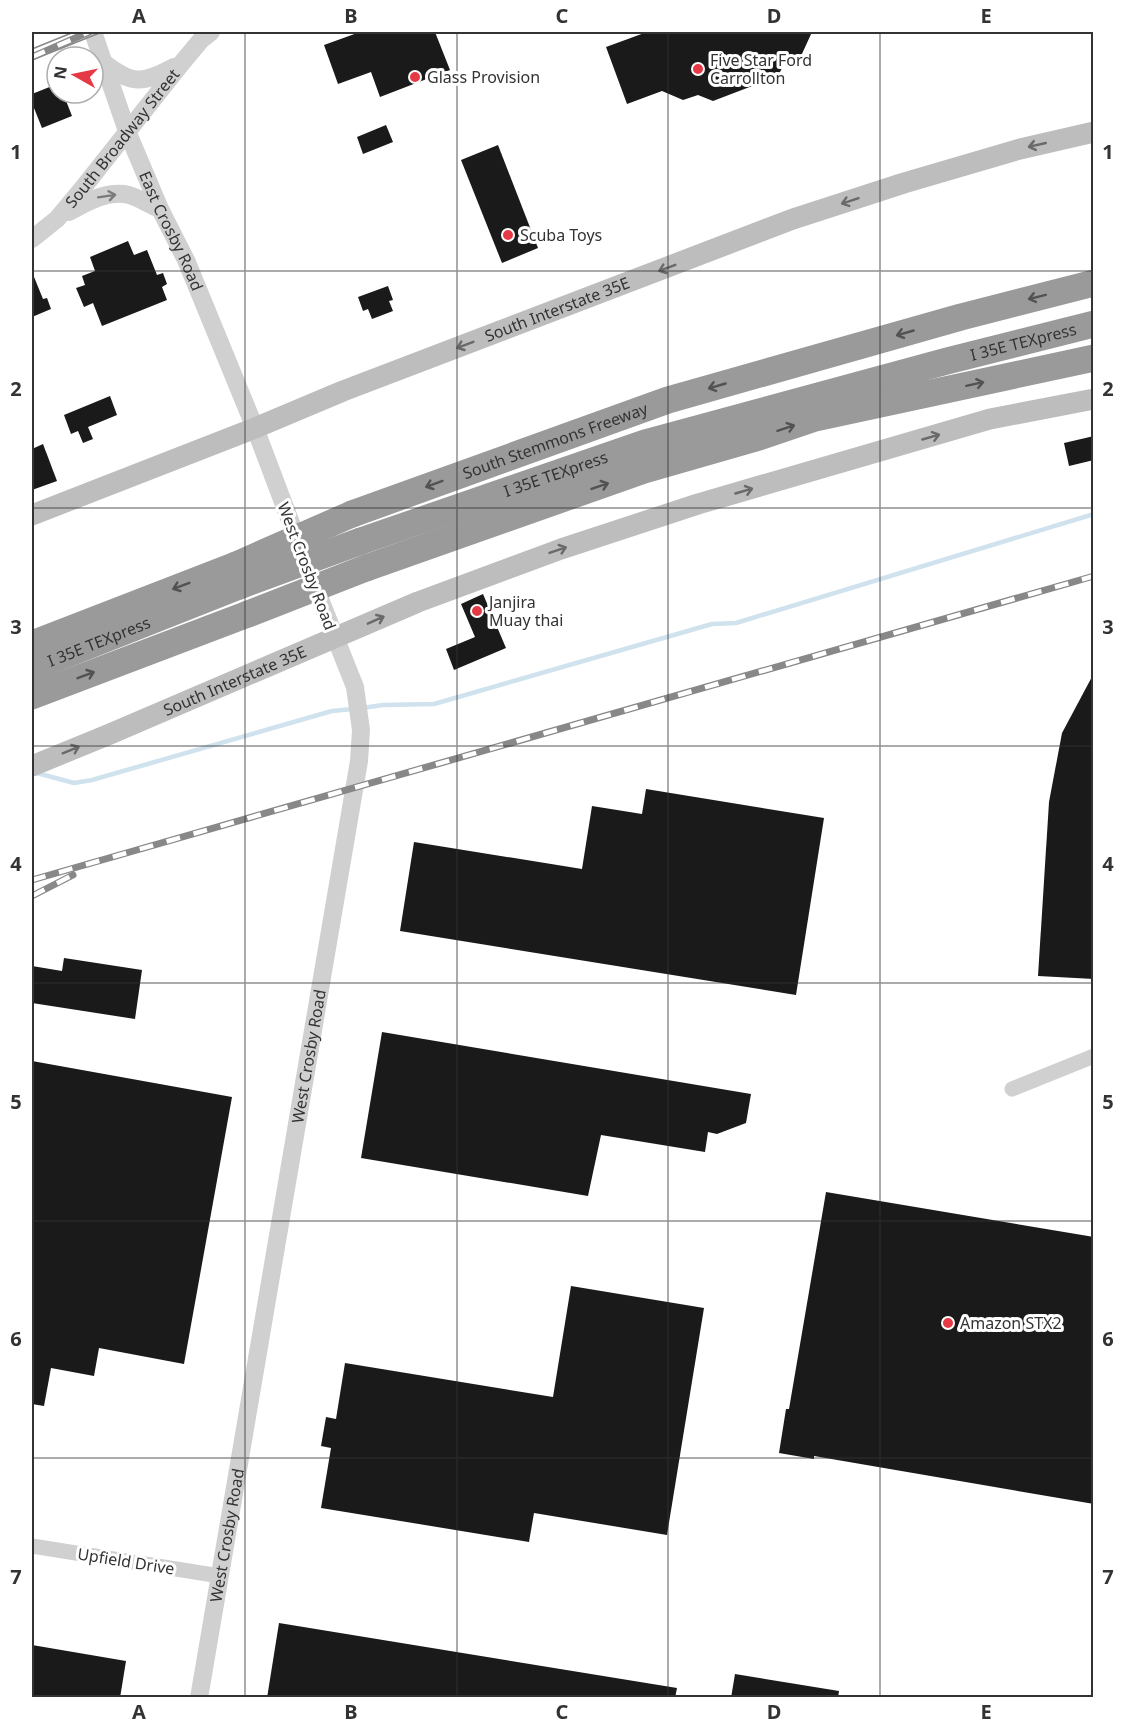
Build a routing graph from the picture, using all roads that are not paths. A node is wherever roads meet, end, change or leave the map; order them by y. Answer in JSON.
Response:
{"nodes":[{"id":1,"x":211,"y":32,"type":"edge"},
{"id":2,"x":105,"y":63,"type":"edge"},
{"id":3,"x":181,"y":64,"type":"junction"},
{"id":4,"x":105,"y":68,"type":"edge"},
{"id":5,"x":127,"y":131,"type":"junction"},
{"id":6,"x":1094,"y":132,"type":"edge"},
{"id":7,"x":160,"y":208,"type":"junction"},
{"id":8,"x":57,"y":219,"type":"junction"},
{"id":9,"x":32,"y":239,"type":"edge"},
{"id":10,"x":1094,"y":283,"type":"edge"},
{"id":11,"x":1094,"y":324,"type":"edge"},
{"id":12,"x":1094,"y":358,"type":"edge"},
{"id":13,"x":1094,"y":399,"type":"edge"},
{"id":14,"x":255,"y":429,"type":"junction"},
{"id":15,"x":32,"y":515,"type":"edge"},
{"id":16,"x":238,"y":575,"type":"junction"},
{"id":17,"x":335,"y":638,"type":"junction"},
{"id":18,"x":32,"y":644,"type":"edge"},
{"id":19,"x":32,"y":668,"type":"edge"},
{"id":20,"x":32,"y":696,"type":"edge"},
{"id":21,"x":32,"y":766,"type":"edge"},
{"id":22,"x":1094,"y":1056,"type":"edge"},
{"id":23,"x":1012,"y":1089,"type":"dead end"},
{"id":24,"x":32,"y":1546,"type":"edge"},
{"id":25,"x":220,"y":1576,"type":"junction"},
{"id":26,"x":199,"y":1698,"type":"edge"}],
"edges":[{"from":1,"to":3,"type":"street","name":"South Broadway Street"},
{"from":2,"to":3,"type":"street"},
{"from":3,"to":5,"type":"street","name":"South Broadway Street"},
{"from":4,"to":5,"type":"street","name":"East Crosby Road"},
{"from":5,"to":7,"type":"street","name":"East Crosby Road"},
{"from":5,"to":8,"type":"street","name":"South Broadway Street"},
{"from":6,"to":14,"type":"main road","name":"South Interstate 35E","one_way":true},
{"from":8,"to":7,"type":"street","one_way":true},
{"from":7,"to":14,"type":"street","name":"East Crosby Road"},
{"from":8,"to":9,"type":"street","name":"South Broadway Street"},
{"from":10,"to":16,"type":"highway","name":"South Stemmons Freeway","one_way":true,"bridge":true},
{"from":11,"to":16,"type":"highway","name":"I 35E TEXpress","bridge":true},
{"from":20,"to":12,"type":"highway","one_way":true,"bridge":true},
{"from":17,"to":13,"type":"main road","name":"South Interstate 35E","one_way":true},
{"from":14,"to":15,"type":"main road","name":"South Interstate 35E"},
{"from":14,"to":17,"type":"street","name":"West Crosby Road"},
{"from":16,"to":18,"type":"highway","name":"South Stemmons Freeway","one_way":true},
{"from":16,"to":19,"type":"highway","name":"I 35E TEXpress"},
{"from":21,"to":17,"type":"main road","name":"South Interstate 35E","one_way":true},
{"from":17,"to":25,"type":"street","name":"West Crosby Road"},
{"from":22,"to":23,"type":"street"},
{"from":24,"to":25,"type":"street","name":"Upfield Drive"},
{"from":25,"to":26,"type":"street","name":"West Crosby Road"}]}
